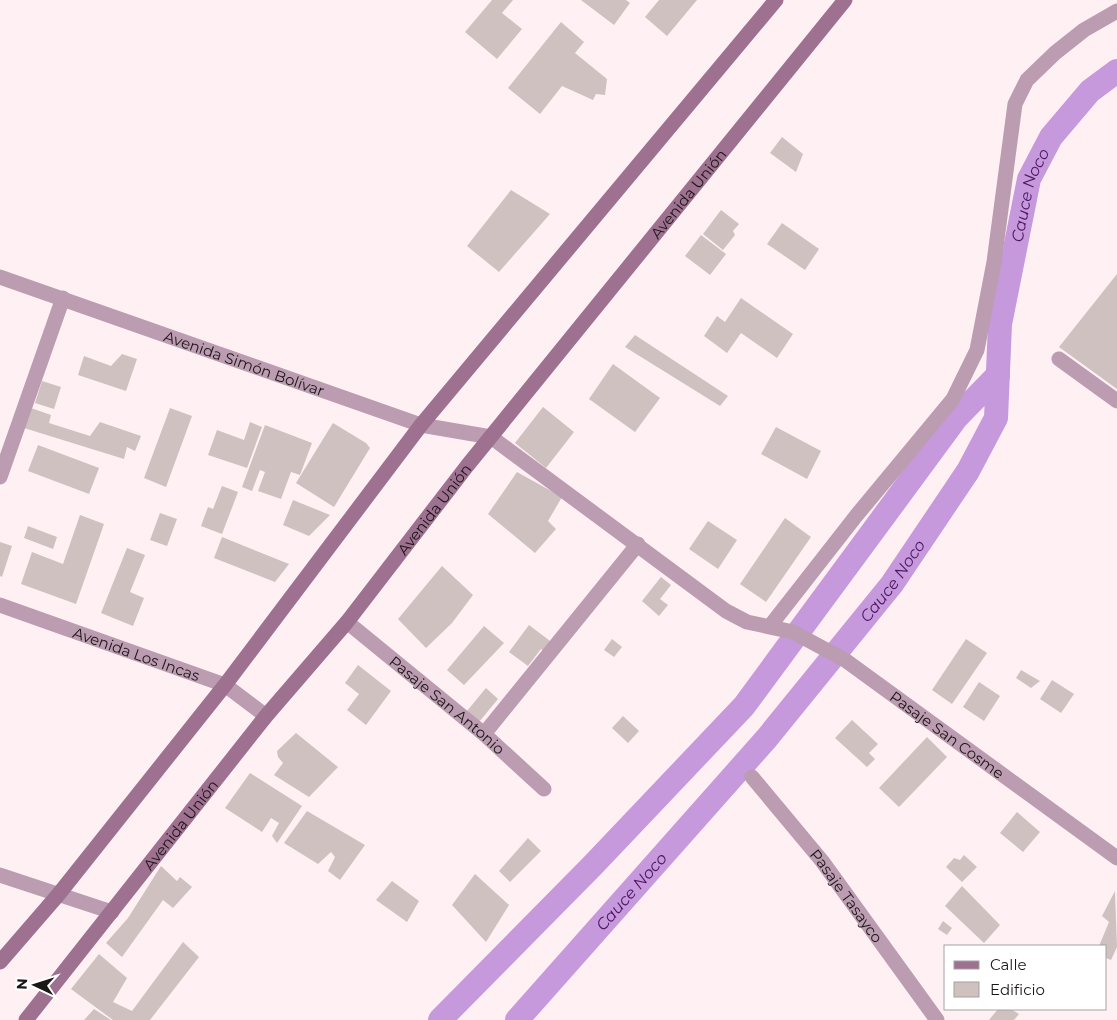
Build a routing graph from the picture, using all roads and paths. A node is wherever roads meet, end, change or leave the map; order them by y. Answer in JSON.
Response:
{"nodes":[{"id":1,"x":776,"y":0,"type":"edge"},
{"id":2,"x":845,"y":0,"type":"edge"},
{"id":3,"x":1117,"y":11,"type":"edge"},
{"id":4,"x":0,"y":277,"type":"edge"},
{"id":5,"x":63,"y":298,"type":"junction"},
{"id":6,"x":1060,"y":359,"type":"dead end"},
{"id":7,"x":1117,"y":402,"type":"edge"},
{"id":8,"x":421,"y":425,"type":"junction"},
{"id":9,"x":491,"y":437,"type":"junction"},
{"id":10,"x":0,"y":478,"type":"edge"},
{"id":11,"x":638,"y":544,"type":"junction"},
{"id":12,"x":0,"y":606,"type":"edge"},
{"id":13,"x":347,"y":622,"type":"junction"},
{"id":14,"x":770,"y":626,"type":"junction"},
{"id":15,"x":225,"y":685,"type":"junction"},
{"id":16,"x":266,"y":716,"type":"junction"},
{"id":17,"x":484,"y":734,"type":"junction"},
{"id":18,"x":752,"y":777,"type":"dead end"},
{"id":19,"x":544,"y":790,"type":"dead end"},
{"id":20,"x":1117,"y":858,"type":"edge"},
{"id":21,"x":0,"y":875,"type":"edge"},
{"id":22,"x":58,"y":895,"type":"junction"},
{"id":23,"x":112,"y":912,"type":"junction"},
{"id":24,"x":0,"y":962,"type":"edge"},
{"id":25,"x":26,"y":1020,"type":"edge"},
{"id":26,"x":936,"y":1020,"type":"edge"}],
"edges":[{"from":1,"to":8,"type":"main road"},
{"from":2,"to":9,"type":"main road","name":"Avenida Unión"},
{"from":3,"to":14,"type":"street"},
{"from":4,"to":5,"type":"street","name":"Avenida Simón Bolívar"},
{"from":5,"to":8,"type":"street","name":"Avenida Simón Bolívar"},
{"from":5,"to":10,"type":"street"},
{"from":6,"to":7,"type":"street"},
{"from":8,"to":9,"type":"street","name":"Avenida Simón Bolívar"},
{"from":8,"to":15,"type":"main road"},
{"from":9,"to":11,"type":"street","name":"Pasaje San Cosme"},
{"from":9,"to":13,"type":"main road","name":"Avenida Unión"},
{"from":11,"to":14,"type":"street","name":"Pasaje San Cosme"},
{"from":11,"to":17,"type":"street"},
{"from":12,"to":15,"type":"street","name":"Avenida Los Incas"},
{"from":13,"to":16,"type":"main road","name":"Avenida Unión"},
{"from":13,"to":17,"type":"street","name":"Pasaje San Antonio"},
{"from":14,"to":20,"type":"street","name":"Pasaje San Cosme"},
{"from":15,"to":16,"type":"street","name":"Avenida Los Incas"},
{"from":15,"to":22,"type":"main road"},
{"from":16,"to":23,"type":"main road","name":"Avenida Unión"},
{"from":17,"to":19,"type":"street","name":"Pasaje San Antonio"},
{"from":18,"to":26,"type":"street","name":"Pasaje Tasayco"},
{"from":21,"to":22,"type":"street"},
{"from":22,"to":23,"type":"street"},
{"from":22,"to":24,"type":"main road"},
{"from":23,"to":25,"type":"main road","name":"Avenida Unión"}]}
